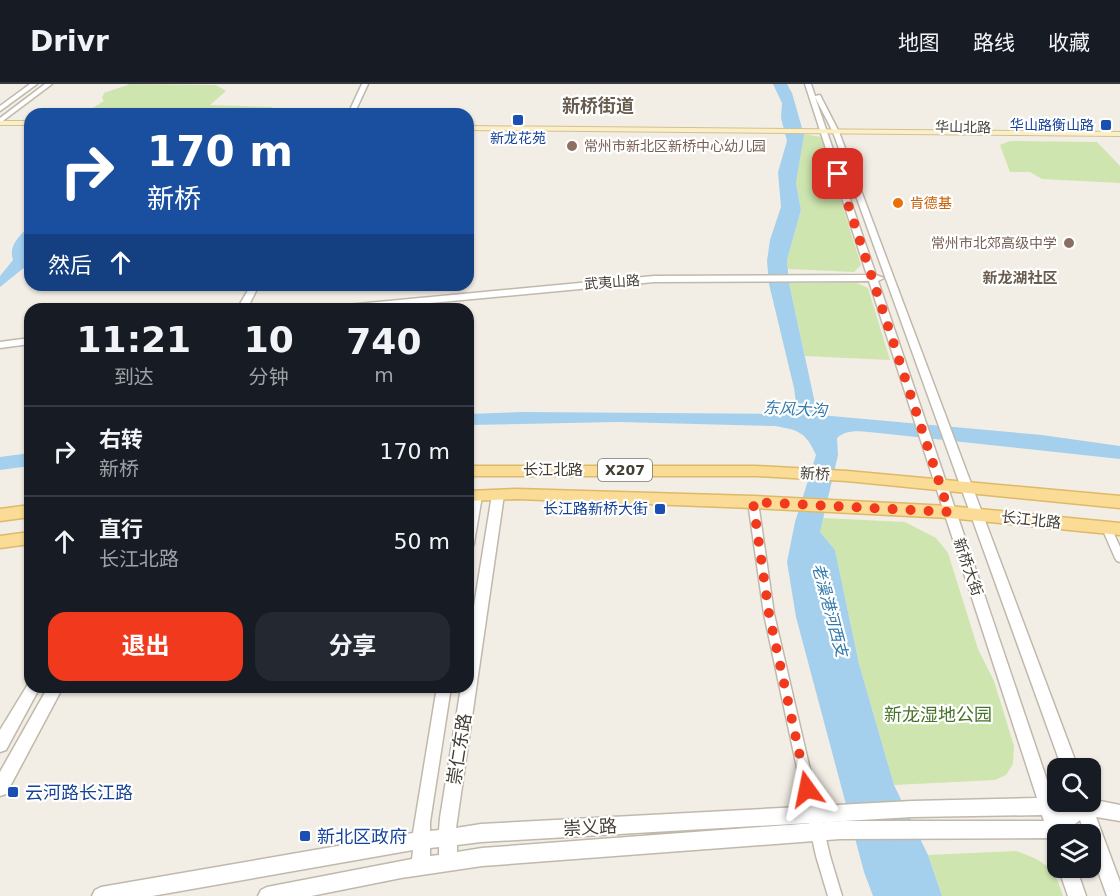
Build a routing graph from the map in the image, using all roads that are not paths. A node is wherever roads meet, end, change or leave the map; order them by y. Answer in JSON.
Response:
{"nodes":[{"id":1,"x":34,"y":84,"type":"edge"},
{"id":2,"x":49,"y":84,"type":"edge"},
{"id":3,"x":365,"y":84,"type":"edge"},
{"id":4,"x":808,"y":84,"type":"edge"},
{"id":5,"x":813,"y":84,"type":"edge"},
{"id":6,"x":354,"y":108,"type":"edge"},
{"id":7,"x":0,"y":109,"type":"edge"},
{"id":8,"x":24,"y":118,"type":"edge"},
{"id":9,"x":1,"y":120,"type":"edge"},
{"id":10,"x":24,"y":122,"type":"edge"},
{"id":11,"x":474,"y":122,"type":"edge"},
{"id":12,"x":474,"y":128,"type":"edge"},
{"id":13,"x":776,"y":128,"type":"junction"},
{"id":14,"x":834,"y":128,"type":"junction"},
{"id":15,"x":822,"y":129,"type":"junction"},
{"id":16,"x":1120,"y":129,"type":"edge"},
{"id":17,"x":1120,"y":134,"type":"edge"},
{"id":18,"x":873,"y":278,"type":"junction"},
{"id":19,"x":888,"y":278,"type":"junction"},
{"id":20,"x":400,"y":303,"type":"edge"},
{"id":21,"x":24,"y":339,"type":"edge"},
{"id":22,"x":0,"y":340,"type":"edge"},
{"id":23,"x":24,"y":340,"type":"edge"},
{"id":24,"x":0,"y":345,"type":"edge"},
{"id":25,"x":474,"y":471,"type":"edge"},
{"id":26,"x":783,"y":473,"type":"joint"},
{"id":27,"x":848,"y":476,"type":"joint"},
{"id":28,"x":940,"y":484,"type":"junction"},
{"id":29,"x":967,"y":486,"type":"junction"},
{"id":30,"x":498,"y":495,"type":"junction"},
{"id":31,"x":474,"y":496,"type":"edge"},
{"id":32,"x":759,"y":502,"type":"junction"},
{"id":33,"x":1120,"y":502,"type":"edge"},
{"id":34,"x":24,"y":512,"type":"edge"},
{"id":35,"x":949,"y":512,"type":"junction"},
{"id":36,"x":0,"y":515,"type":"edge"},
{"id":37,"x":978,"y":515,"type":"junction"},
{"id":38,"x":1113,"y":529,"type":"edge"},
{"id":39,"x":24,"y":539,"type":"edge"},
{"id":40,"x":0,"y":542,"type":"edge"},
{"id":41,"x":1120,"y":558,"type":"edge"},
{"id":42,"x":474,"y":650,"type":"edge"},
{"id":43,"x":30,"y":693,"type":"edge"},
{"id":44,"x":53,"y":693,"type":"edge"},
{"id":45,"x":443,"y":693,"type":"edge"},
{"id":46,"x":467,"y":693,"type":"edge"},
{"id":47,"x":0,"y":745,"type":"edge"},
{"id":48,"x":1066,"y":758,"type":"edge"},
{"id":49,"x":0,"y":788,"type":"edge"},
{"id":50,"x":1047,"y":804,"type":"edge"},
{"id":51,"x":1047,"y":807,"type":"edge"},
{"id":52,"x":1101,"y":808,"type":"edge"},
{"id":53,"x":1075,"y":812,"type":"edge"},
{"id":54,"x":1086,"y":812,"type":"edge"},
{"id":55,"x":814,"y":813,"type":"junction"},
{"id":56,"x":1120,"y":813,"type":"edge"},
{"id":57,"x":1065,"y":824,"type":"edge"},
{"id":58,"x":818,"y":833,"type":"junction"},
{"id":59,"x":1047,"y":834,"type":"edge"},
{"id":60,"x":448,"y":837,"type":"junction"},
{"id":61,"x":422,"y":840,"type":"junction"},
{"id":62,"x":448,"y":862,"type":"junction"},
{"id":63,"x":421,"y":866,"type":"junction"},
{"id":64,"x":1071,"y":878,"type":"edge"},
{"id":65,"x":101,"y":896,"type":"edge"},
{"id":66,"x":267,"y":896,"type":"edge"},
{"id":67,"x":835,"y":896,"type":"edge"},
{"id":68,"x":1077,"y":896,"type":"edge"},
{"id":69,"x":1116,"y":896,"type":"edge"}],
"edges":[{"from":1,"to":7,"type":"street"},
{"from":2,"to":9,"type":"street"},
{"from":3,"to":6,"type":"street"},
{"from":4,"to":15,"type":"street","name":"新桥大街"},
{"from":5,"to":14,"type":"street","name":"新桥大街"},
{"from":8,"to":9,"type":"main road"},
{"from":9,"to":10,"type":"main road"},
{"from":11,"to":13,"type":"main road"},
{"from":12,"to":13,"type":"main road"},
{"from":13,"to":15,"type":"main road","name":"华山北路"},
{"from":14,"to":15,"type":"main road","name":"华山北路"},
{"from":14,"to":16,"type":"main road","name":"华山北路"},
{"from":14,"to":17,"type":"main road","name":"华山北路"},
{"from":14,"to":19,"type":"street","name":"新桥大街"},
{"from":15,"to":18,"type":"street","name":"新桥大街"},
{"from":18,"to":19,"type":"street","name":"武夷山路"},
{"from":18,"to":20,"type":"street","name":"武夷山路"},
{"from":18,"to":28,"type":"street","name":"新桥大街"},
{"from":19,"to":29,"type":"street","name":"新桥大街"},
{"from":21,"to":22,"type":"street"},
{"from":23,"to":24,"type":"street"},
{"from":25,"to":26,"type":"main road","name":"长江北路","number":"X207"},
{"from":26,"to":27,"type":"main road","name":"新桥"},
{"from":27,"to":28,"type":"main road","name":"长江北路"},
{"from":28,"to":29,"type":"main road","name":"长江北路"},
{"from":28,"to":35,"type":"street","name":"新桥大街"},
{"from":29,"to":33,"type":"main road","name":"长江北路"},
{"from":29,"to":37,"type":"street","name":"新桥大街"},
{"from":30,"to":31,"type":"main road","name":"长江北路","number":"X207"},
{"from":30,"to":32,"type":"main road","name":"长江北路","number":"X207"},
{"from":30,"to":42,"type":"street","name":"崇仁东路"},
{"from":32,"to":35,"type":"main road","name":"长江北路"},
{"from":32,"to":55,"type":"street"},
{"from":34,"to":36,"type":"main road"},
{"from":35,"to":37,"type":"main road","name":"长江北路"},
{"from":35,"to":50,"type":"street","name":"新桥大街"},
{"from":37,"to":38,"type":"main road","name":"长江北路"},
{"from":37,"to":48,"type":"street","name":"新桥大街"},
{"from":38,"to":41,"type":"street"},
{"from":39,"to":40,"type":"main road"},
{"from":43,"to":47,"type":"street"},
{"from":44,"to":49,"type":"street"},
{"from":45,"to":61,"type":"street","name":"崇仁东路"},
{"from":46,"to":60,"type":"street","name":"崇仁东路"},
{"from":51,"to":55,"type":"street","name":"崇义路"},
{"from":52,"to":56,"type":"street","name":"崇义路"},
{"from":53,"to":57,"type":"street"},
{"from":54,"to":69,"type":"street"},
{"from":55,"to":58,"type":"street"},
{"from":55,"to":60,"type":"street","name":"崇义路"},
{"from":58,"to":59,"type":"street","name":"崇义路"},
{"from":58,"to":62,"type":"street","name":"崇义路"},
{"from":58,"to":67,"type":"street"},
{"from":60,"to":61,"type":"street","name":"崇义路"},
{"from":60,"to":62,"type":"street","name":"崇仁东路"},
{"from":61,"to":63,"type":"street","name":"崇仁东路"},
{"from":61,"to":65,"type":"street","name":"崇义路"},
{"from":62,"to":63,"type":"street","name":"崇义路"},
{"from":63,"to":66,"type":"street","name":"崇义路"},
{"from":64,"to":68,"type":"street"}]}
